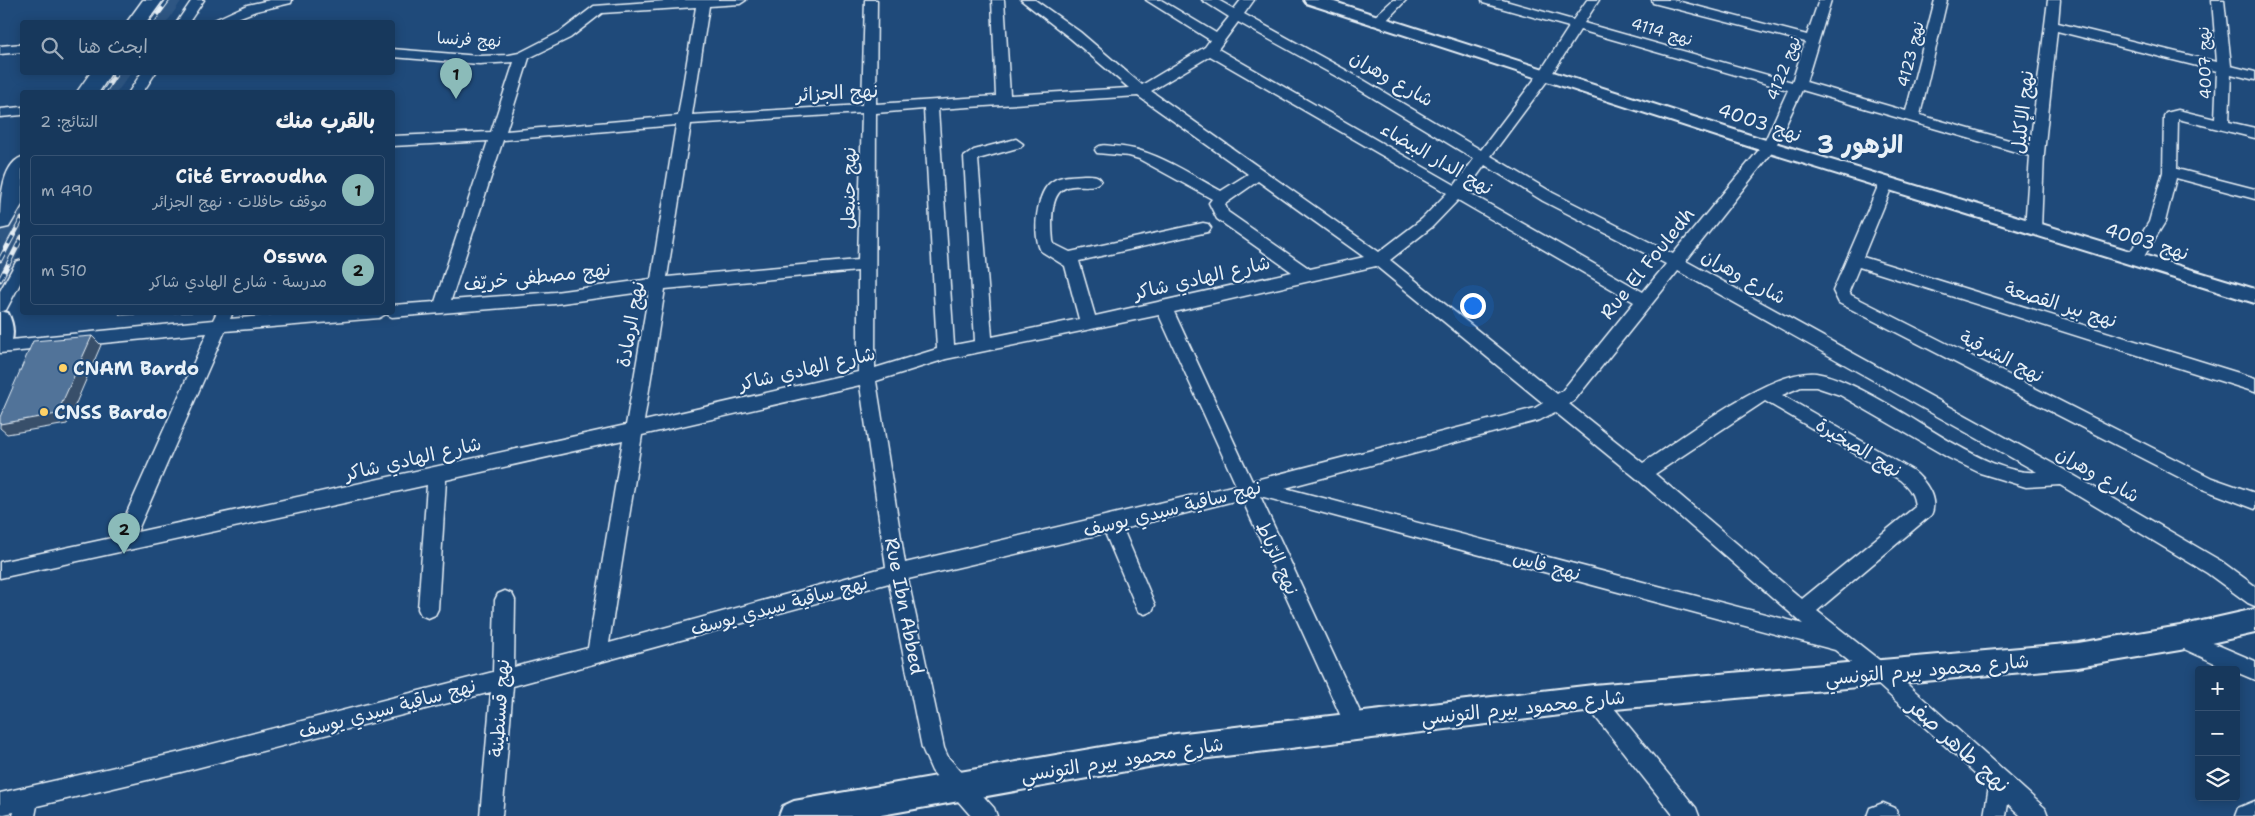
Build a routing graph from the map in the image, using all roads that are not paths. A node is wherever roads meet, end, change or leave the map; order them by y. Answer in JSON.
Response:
{"nodes":[{"id":1,"x":135,"y":0,"type":"edge"},
{"id":2,"x":153,"y":0,"type":"edge"},
{"id":3,"x":198,"y":0,"type":"edge"},
{"id":4,"x":286,"y":0,"type":"edge"},
{"id":5,"x":740,"y":0,"type":"edge"},
{"id":6,"x":871,"y":0,"type":"edge"},
{"id":7,"x":998,"y":0,"type":"edge"},
{"id":8,"x":1027,"y":0,"type":"edge"},
{"id":9,"x":1152,"y":0,"type":"edge"},
{"id":10,"x":1208,"y":0,"type":"edge"},
{"id":11,"x":1248,"y":0,"type":"edge"},
{"id":12,"x":1312,"y":0,"type":"edge"},
{"id":13,"x":1400,"y":0,"type":"edge"},
{"id":14,"x":1488,"y":0,"type":"edge"},
{"id":15,"x":1593,"y":0,"type":"edge"},
{"id":16,"x":1658,"y":0,"type":"edge"},
{"id":17,"x":1825,"y":0,"type":"edge"},
{"id":18,"x":1941,"y":0,"type":"edge"},
{"id":19,"x":2054,"y":0,"type":"edge"},
{"id":20,"x":2218,"y":0,"type":"edge"},
{"id":21,"x":703,"y":1,"type":"edge"},
{"id":22,"x":1333,"y":3,"type":"edge"},
{"id":23,"x":597,"y":4,"type":"edge"},
{"id":24,"x":1237,"y":14,"type":"junction"},
{"id":25,"x":121,"y":20,"type":"edge"},
{"id":26,"x":138,"y":20,"type":"edge"},
{"id":27,"x":184,"y":20,"type":"edge"},
{"id":28,"x":222,"y":20,"type":"edge"},
{"id":29,"x":1377,"y":22,"type":"junction"},
{"id":30,"x":1578,"y":24,"type":"junction"},
{"id":31,"x":2052,"y":25,"type":"junction"},
{"id":32,"x":1812,"y":40,"type":"junction"},
{"id":33,"x":1215,"y":45,"type":"junction"},
{"id":34,"x":20,"y":48,"type":"edge"},
{"id":35,"x":0,"y":50,"type":"edge"},
{"id":36,"x":395,"y":53,"type":"edge"},
{"id":37,"x":523,"y":56,"type":"junction"},
{"id":38,"x":2224,"y":68,"type":"junction"},
{"id":39,"x":1545,"y":74,"type":"junction"},
{"id":40,"x":85,"y":75,"type":"edge"},
{"id":41,"x":100,"y":75,"type":"edge"},
{"id":42,"x":147,"y":75,"type":"edge"},
{"id":43,"x":2255,"y":76,"type":"edge"},
{"id":44,"x":1797,"y":86,"type":"junction"},
{"id":45,"x":75,"y":90,"type":"edge"},
{"id":46,"x":89,"y":90,"type":"edge"},
{"id":47,"x":137,"y":90,"type":"edge"},
{"id":48,"x":1141,"y":91,"type":"junction"},
{"id":49,"x":1003,"y":101,"type":"junction"},
{"id":50,"x":931,"y":105,"type":"junction"},
{"id":51,"x":870,"y":109,"type":"junction"},
{"id":52,"x":20,"y":111,"type":"edge"},
{"id":53,"x":0,"y":113,"type":"edge"},
{"id":54,"x":1912,"y":117,"type":"junction"},
{"id":55,"x":686,"y":120,"type":"junction"},
{"id":56,"x":2222,"y":124,"type":"junction"},
{"id":57,"x":2255,"y":133,"type":"edge"},
{"id":58,"x":495,"y":136,"type":"junction"},
{"id":59,"x":395,"y":141,"type":"edge"},
{"id":60,"x":1016,"y":144,"type":"dead end"},
{"id":61,"x":1769,"y":147,"type":"junction"},
{"id":62,"x":1102,"y":150,"type":"dead end"},
{"id":63,"x":2037,"y":153,"type":"junction"},
{"id":64,"x":1482,"y":156,"type":"junction"},
{"id":65,"x":20,"y":168,"type":"edge"},
{"id":66,"x":2170,"y":172,"type":"junction"},
{"id":67,"x":1258,"y":174,"type":"junction"},
{"id":68,"x":1094,"y":180,"type":"dead end"},
{"id":69,"x":1886,"y":184,"type":"junction"},
{"id":70,"x":20,"y":191,"type":"edge"},
{"id":71,"x":1456,"y":192,"type":"junction"},
{"id":72,"x":2255,"y":194,"type":"edge"},
{"id":73,"x":0,"y":197,"type":"edge"},
{"id":74,"x":1222,"y":198,"type":"junction"},
{"id":75,"x":0,"y":221,"type":"edge"},
{"id":76,"x":1203,"y":228,"type":"dead end"},
{"id":77,"x":2032,"y":229,"type":"junction"},
{"id":78,"x":1068,"y":258,"type":"junction"},
{"id":79,"x":1379,"y":260,"type":"junction"},
{"id":80,"x":1855,"y":260,"type":"junction"},
{"id":81,"x":2134,"y":260,"type":"junction"},
{"id":82,"x":1675,"y":262,"type":"junction"},
{"id":83,"x":866,"y":266,"type":"junction"},
{"id":84,"x":20,"y":270,"type":"edge"},
{"id":85,"x":1307,"y":275,"type":"junction"},
{"id":86,"x":658,"y":284,"type":"junction"},
{"id":87,"x":2255,"y":296,"type":"edge"},
{"id":88,"x":1643,"y":300,"type":"junction"},
{"id":89,"x":0,"y":306,"type":"edge"},
{"id":90,"x":441,"y":307,"type":"junction"},
{"id":91,"x":1164,"y":308,"type":"junction"},
{"id":92,"x":395,"y":311,"type":"edge"},
{"id":93,"x":320,"y":315,"type":"edge"},
{"id":94,"x":0,"y":319,"type":"edge"},
{"id":95,"x":222,"y":320,"type":"edge"},
{"id":96,"x":1088,"y":323,"type":"junction"},
{"id":97,"x":984,"y":345,"type":"junction"},
{"id":98,"x":0,"y":346,"type":"edge"},
{"id":99,"x":946,"y":353,"type":"junction"},
{"id":100,"x":867,"y":377,"type":"junction"},
{"id":101,"x":2255,"y":385,"type":"edge"},
{"id":102,"x":1767,"y":394,"type":"junction"},
{"id":103,"x":1557,"y":404,"type":"junction"},
{"id":104,"x":633,"y":430,"type":"junction"},
{"id":105,"x":1642,"y":473,"type":"junction"},
{"id":106,"x":437,"y":475,"type":"junction"},
{"id":107,"x":2062,"y":477,"type":"junction"},
{"id":108,"x":1251,"y":488,"type":"junction"},
{"id":109,"x":2255,"y":501,"type":"edge"},
{"id":110,"x":1112,"y":524,"type":"junction"},
{"id":111,"x":122,"y":544,"type":"junction"},
{"id":112,"x":0,"y":570,"type":"edge"},
{"id":113,"x":897,"y":573,"type":"junction"},
{"id":114,"x":2255,"y":597,"type":"edge"},
{"id":115,"x":505,"y":600,"type":"dead end"},
{"id":116,"x":1145,"y":605,"type":"dead end"},
{"id":117,"x":428,"y":609,"type":"dead end"},
{"id":118,"x":1802,"y":611,"type":"junction"},
{"id":119,"x":2255,"y":621,"type":"edge"},
{"id":120,"x":2180,"y":638,"type":"junction"},
{"id":121,"x":1841,"y":643,"type":"junction"},
{"id":122,"x":597,"y":655,"type":"junction"},
{"id":123,"x":2255,"y":670,"type":"edge"},
{"id":124,"x":1881,"y":674,"type":"junction"},
{"id":125,"x":503,"y":678,"type":"junction"},
{"id":126,"x":1593,"y":698,"type":"junction"},
{"id":127,"x":1355,"y":725,"type":"junction"},
{"id":128,"x":2000,"y":783,"type":"junction"},
{"id":129,"x":962,"y":786,"type":"junction"},
{"id":130,"x":0,"y":804,"type":"edge"},
{"id":131,"x":26,"y":807,"type":"edge"},
{"id":132,"x":2255,"y":812,"type":"edge"},
{"id":133,"x":802,"y":815,"type":"edge"},
{"id":134,"x":491,"y":816,"type":"edge"},
{"id":135,"x":986,"y":816,"type":"edge"},
{"id":136,"x":1688,"y":816,"type":"edge"},
{"id":137,"x":1878,"y":816,"type":"edge"},
{"id":138,"x":1887,"y":816,"type":"edge"},
{"id":139,"x":1995,"y":816,"type":"edge"},
{"id":140,"x":2037,"y":816,"type":"edge"},
{"id":141,"x":2246,"y":816,"type":"edge"}],
"edges":[{"from":1,"to":25,"type":"main road"},
{"from":2,"to":26,"type":"main road"},
{"from":3,"to":27,"type":"street"},
{"from":4,"to":28,"type":"street"},
{"from":5,"to":21,"type":"street","name":"نهج فرنسا"},
{"from":6,"to":51,"type":"street","name":"نهج حنبعل"},
{"from":7,"to":49,"type":"street"},
{"from":8,"to":48,"type":"street","name":"نهج طاهر صفر"},
{"from":9,"to":33,"type":"street","name":"نهج الدار البيضاء"},
{"from":10,"to":24,"type":"street","name":"شارع وهران"},
{"from":11,"to":24,"type":"street","name":"نهج الجزائر"},
{"from":12,"to":22,"type":"street","name":"نهج 4003"},
{"from":13,"to":29,"type":"street"},
{"from":14,"to":30,"type":"street","name":"نهج 4114"},
{"from":15,"to":30,"type":"street","name":"شارع الهادي شاكر"},
{"from":16,"to":32,"type":"street"},
{"from":17,"to":32,"type":"street","name":"نهج 4122"},
{"from":18,"to":54,"type":"street","name":"نهج 4123"},
{"from":19,"to":31,"type":"street","name":"نهج الإكليل"},
{"from":20,"to":38,"type":"street","name":"نهج 4007"},
{"from":21,"to":23,"type":"street","name":"نهج فرنسا"},
{"from":21,"to":55,"type":"street","name":"نهج الرمادة"},
{"from":22,"to":29,"type":"street","name":"نهج 4003"},
{"from":23,"to":37,"type":"street","name":"نهج فرنسا"},
{"from":24,"to":33,"type":"street","name":"نهج الجزائر"},
{"from":24,"to":64,"type":"street","name":"شارع وهران"},
{"from":29,"to":39,"type":"street","name":"نهج 4003"},
{"from":30,"to":39,"type":"street","name":"شارع الهادي شاكر"},
{"from":30,"to":44,"type":"street","name":"نهج 4114"},
{"from":31,"to":38,"type":"street"},
{"from":31,"to":63,"type":"street","name":"نهج الإكليل"},
{"from":32,"to":44,"type":"street","name":"نهج 4122"},
{"from":33,"to":48,"type":"street","name":"نهج الجزائر"},
{"from":33,"to":71,"type":"street","name":"نهج الدار البيضاء"},
{"from":34,"to":35,"type":"street"},
{"from":36,"to":37,"type":"street","name":"نهج فرنسا"},
{"from":37,"to":58,"type":"street"},
{"from":38,"to":43,"type":"street"},
{"from":38,"to":56,"type":"street","name":"نهج 4007"},
{"from":39,"to":61,"type":"street","name":"نهج 4003"},
{"from":39,"to":64,"type":"street","name":"شارع الهادي شاكر"},
{"from":40,"to":45,"type":"main road"},
{"from":41,"to":46,"type":"main road"},
{"from":42,"to":47,"type":"street"},
{"from":44,"to":54,"type":"street","name":"نهج 4114"},
{"from":44,"to":61,"type":"street","name":"نهج 4122"},
{"from":48,"to":49,"type":"street","name":"نهج الجزائر"},
{"from":48,"to":67,"type":"street","name":"نهج طاهر صفر"},
{"from":49,"to":50,"type":"street","name":"نهج الجزائر"},
{"from":50,"to":51,"type":"street","name":"نهج الجزائر"},
{"from":50,"to":99,"type":"street"},
{"from":51,"to":55,"type":"street","name":"نهج الجزائر"},
{"from":51,"to":83,"type":"street","name":"نهج حنبعل"},
{"from":52,"to":53,"type":"street"},
{"from":54,"to":63,"type":"street","name":"نهج 4114"},
{"from":55,"to":58,"type":"street","name":"نهج الجزائر"},
{"from":55,"to":86,"type":"street","name":"نهج الرمادة"},
{"from":56,"to":57,"type":"street"},
{"from":56,"to":66,"type":"street"},
{"from":58,"to":59,"type":"street","name":"نهج الجزائر"},
{"from":58,"to":90,"type":"street"},
{"from":60,"to":97,"type":"street"},
{"from":61,"to":69,"type":"street","name":"نهج 4003"},
{"from":61,"to":82,"type":"street","name":"Rue El Fouledh"},
{"from":62,"to":74,"type":"street"},
{"from":63,"to":77,"type":"street","name":"نهج الإكليل"},
{"from":64,"to":71,"type":"street","name":"شارع الهادي شاكر"},
{"from":64,"to":82,"type":"street","name":"شارع وهران"},
{"from":65,"to":73,"type":"main road"},
{"from":66,"to":72,"type":"street"},
{"from":66,"to":81,"type":"street"},
{"from":67,"to":74,"type":"street"},
{"from":67,"to":79,"type":"street","name":"نهج طاهر صفر"},
{"from":68,"to":78,"type":"street"},
{"from":69,"to":77,"type":"street","name":"نهج 4003"},
{"from":69,"to":80,"type":"street","name":"نهج الشرقية"},
{"from":70,"to":75,"type":"main road"},
{"from":71,"to":79,"type":"street","name":"شارع الهادي شاكر"},
{"from":71,"to":88,"type":"street","name":"نهج الدار البيضاء"},
{"from":74,"to":85,"type":"street"},
{"from":76,"to":78,"type":"street"},
{"from":77,"to":81,"type":"street","name":"نهج 4003"},
{"from":78,"to":96,"type":"street"},
{"from":79,"to":85,"type":"street","name":"شارع الهادي شاكر"},
{"from":79,"to":103,"type":"street","name":"نهج طاهر صفر"},
{"from":80,"to":101,"type":"street","name":"نهج بير القصعة"},
{"from":80,"to":109,"type":"street","name":"نهج الشرقية"},
{"from":81,"to":87,"type":"street","name":"نهج 4003"},
{"from":82,"to":88,"type":"street","name":"Rue El Fouledh"},
{"from":82,"to":107,"type":"street","name":"شارع وهران"},
{"from":83,"to":86,"type":"street","name":"نهج مصطفى خريّف"},
{"from":83,"to":100,"type":"street","name":"نهج حنبعل"},
{"from":84,"to":89,"type":"street"},
{"from":85,"to":91,"type":"street","name":"شارع الهادي شاكر"},
{"from":86,"to":90,"type":"street","name":"نهج مصطفى خريّف"},
{"from":86,"to":104,"type":"street","name":"نهج الرمادة"},
{"from":88,"to":103,"type":"street","name":"Rue El Fouledh"},
{"from":90,"to":92,"type":"street","name":"نهج مصطفى خريّف"},
{"from":91,"to":96,"type":"street","name":"شارع الهادي شاكر"},
{"from":91,"to":108,"type":"street","name":"نهج الرّباط"},
{"from":93,"to":95,"type":"street"},
{"from":94,"to":98,"type":"main road"},
{"from":95,"to":98,"type":"street"},
{"from":95,"to":111,"type":"street"},
{"from":96,"to":97,"type":"street","name":"شارع الهادي شاكر"},
{"from":97,"to":99,"type":"street","name":"شارع الهادي شاكر"},
{"from":99,"to":100,"type":"street","name":"شارع الهادي شاكر"},
{"from":100,"to":104,"type":"street","name":"شارع الهادي شاكر"},
{"from":100,"to":113,"type":"street","name":"Rue Ibn Abbed"},
{"from":102,"to":105,"type":"street"},
{"from":102,"to":107,"type":"street"},
{"from":102,"to":118,"type":"street","name":"نهج الصخيرة"},
{"from":103,"to":105,"type":"street","name":"نهج طاهر صفر"},
{"from":103,"to":108,"type":"street","name":"نهج ساقية سيدي يوسف"},
{"from":104,"to":106,"type":"street","name":"شارع الهادي شاكر"},
{"from":104,"to":122,"type":"street","name":"نهج الرمادة"},
{"from":105,"to":118,"type":"street","name":"نهج طاهر صفر"},
{"from":106,"to":111,"type":"street","name":"شارع الهادي شاكر"},
{"from":106,"to":117,"type":"street"},
{"from":107,"to":114,"type":"street","name":"شارع وهران"},
{"from":108,"to":110,"type":"street","name":"نهج ساقية سيدي يوسف"},
{"from":108,"to":121,"type":"street","name":"نهج فاس"},
{"from":108,"to":127,"type":"street","name":"نهج الرّباط"},
{"from":110,"to":113,"type":"street","name":"نهج ساقية سيدي يوسف"},
{"from":110,"to":116,"type":"street"},
{"from":111,"to":112,"type":"street","name":"شارع الهادي شاكر"},
{"from":113,"to":122,"type":"street","name":"نهج ساقية سيدي يوسف"},
{"from":113,"to":129,"type":"street","name":"Rue Ibn Abbed"},
{"from":115,"to":125,"type":"street","name":"نهج قسنطينة"},
{"from":118,"to":121,"type":"street","name":"نهج طاهر صفر"},
{"from":119,"to":120,"type":"main road","name":"شارع محمود بيرم التونسي"},
{"from":120,"to":123,"type":"street"},
{"from":120,"to":124,"type":"main road","name":"شارع محمود بيرم التونسي"},
{"from":121,"to":124,"type":"street","name":"نهج طاهر صفر"},
{"from":122,"to":125,"type":"street","name":"نهج ساقية سيدي يوسف"},
{"from":124,"to":126,"type":"main road","name":"شارع محمود بيرم التونسي"},
{"from":124,"to":128,"type":"street","name":"نهج طاهر صفر"},
{"from":125,"to":131,"type":"street","name":"نهج ساقية سيدي يوسف"},
{"from":125,"to":134,"type":"street","name":"نهج قسنطينة"},
{"from":126,"to":127,"type":"main road","name":"شارع محمود بيرم التونسي"},
{"from":126,"to":136,"type":"street"},
{"from":127,"to":129,"type":"main road","name":"شارع محمود بيرم التونسي"},
{"from":128,"to":139,"type":"street"},
{"from":128,"to":140,"type":"street","name":"نهج طاهر صفر"},
{"from":129,"to":133,"type":"main road","name":"شارع محمود بيرم التونسي"},
{"from":129,"to":135,"type":"street","name":"Rue Ibn Abbed"},
{"from":130,"to":131,"type":"street","name":"نهج ساقية سيدي يوسف"},
{"from":132,"to":141,"type":"street"},
{"from":137,"to":138,"type":"street"}]}
